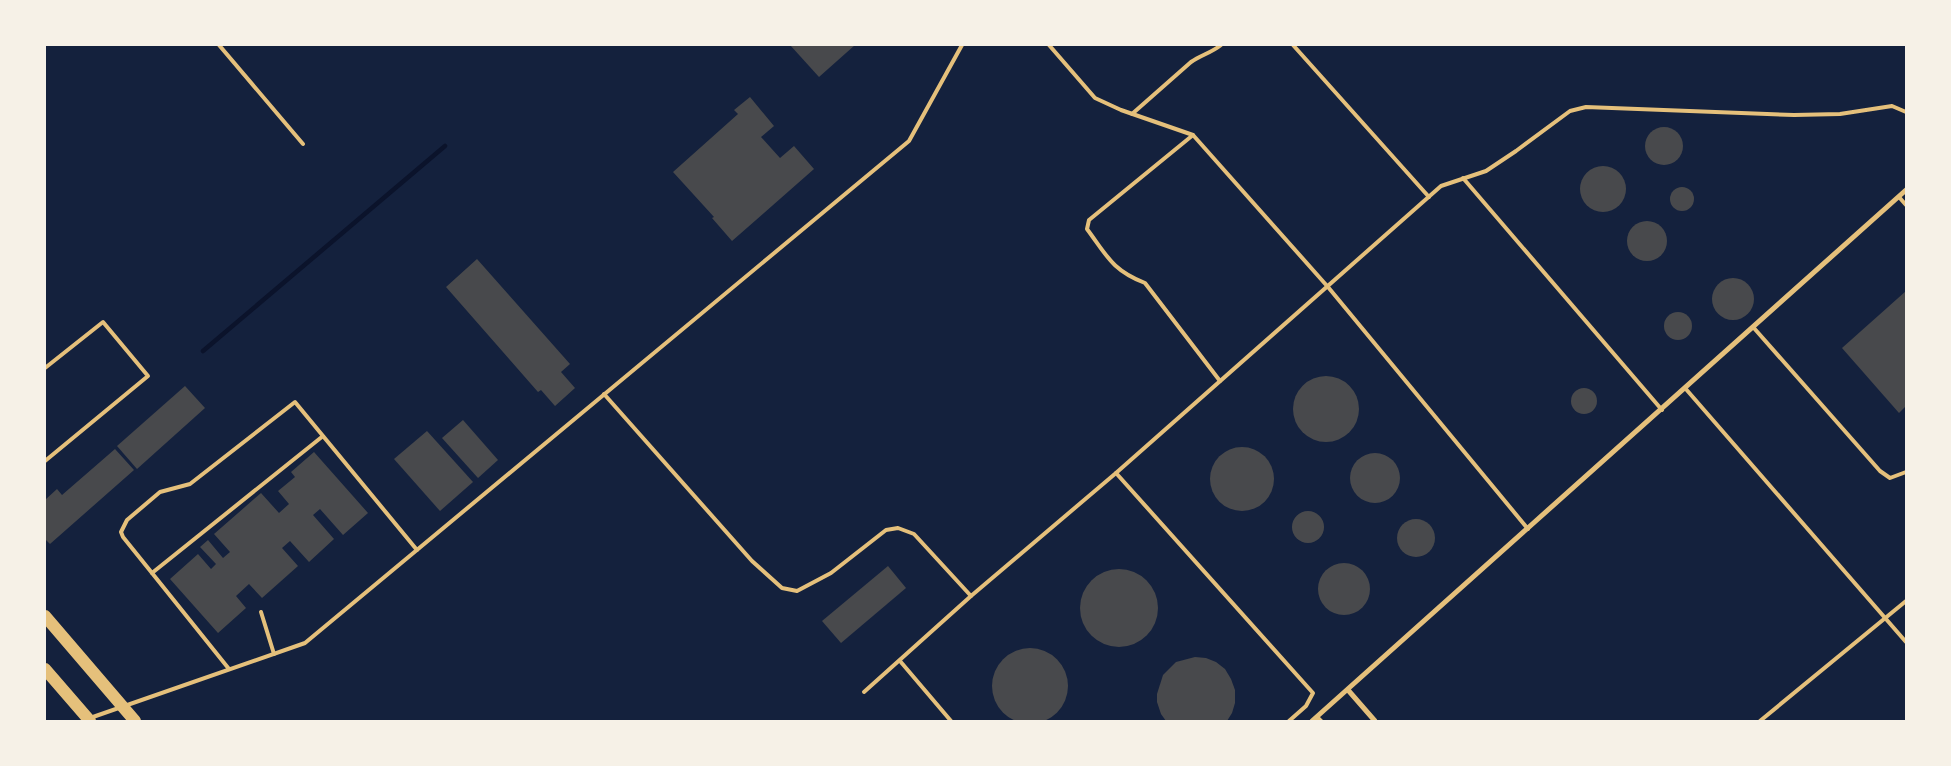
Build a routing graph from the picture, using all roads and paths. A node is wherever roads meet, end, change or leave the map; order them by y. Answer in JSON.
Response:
{"nodes":[{"id":1,"x":219,"y":45,"type":"edge"},
{"id":2,"x":962,"y":45,"type":"edge"},
{"id":3,"x":1049,"y":45,"type":"edge"},
{"id":4,"x":1221,"y":45,"type":"edge"},
{"id":5,"x":1293,"y":45,"type":"edge"},
{"id":6,"x":1906,"y":112,"type":"edge"},
{"id":7,"x":1132,"y":114,"type":"junction"},
{"id":8,"x":1193,"y":135,"type":"junction"},
{"id":9,"x":303,"y":144,"type":"dead end"},
{"id":10,"x":1463,"y":178,"type":"junction"},
{"id":11,"x":1906,"y":190,"type":"edge"},
{"id":12,"x":1429,"y":197,"type":"junction"},
{"id":13,"x":1899,"y":197,"type":"junction"},
{"id":14,"x":1906,"y":205,"type":"edge"},
{"id":15,"x":1328,"y":287,"type":"junction"},
{"id":16,"x":1754,"y":327,"type":"junction"},
{"id":17,"x":45,"y":368,"type":"edge"},
{"id":18,"x":1220,"y":380,"type":"junction"},
{"id":19,"x":1686,"y":388,"type":"junction"},
{"id":20,"x":604,"y":394,"type":"junction"},
{"id":21,"x":1662,"y":410,"type":"junction"},
{"id":22,"x":323,"y":436,"type":"junction"},
{"id":23,"x":45,"y":460,"type":"edge"},
{"id":24,"x":1906,"y":472,"type":"edge"},
{"id":25,"x":1116,"y":473,"type":"junction"},
{"id":26,"x":1528,"y":529,"type":"junction"},
{"id":27,"x":417,"y":550,"type":"junction"},
{"id":28,"x":152,"y":573,"type":"junction"},
{"id":29,"x":971,"y":596,"type":"junction"},
{"id":30,"x":1906,"y":601,"type":"edge"},
{"id":31,"x":261,"y":612,"type":"dead end"},
{"id":32,"x":45,"y":616,"type":"edge"},
{"id":33,"x":1885,"y":618,"type":"junction"},
{"id":34,"x":1906,"y":642,"type":"edge"},
{"id":35,"x":274,"y":654,"type":"junction"},
{"id":36,"x":900,"y":661,"type":"junction"},
{"id":37,"x":45,"y":669,"type":"edge"},
{"id":38,"x":229,"y":669,"type":"junction"},
{"id":39,"x":1348,"y":690,"type":"junction"},
{"id":40,"x":864,"y":692,"type":"dead end"},
{"id":41,"x":123,"y":707,"type":"junction"},
{"id":42,"x":1319,"y":719,"type":"edge"},
{"id":43,"x":89,"y":720,"type":"edge"},
{"id":44,"x":135,"y":721,"type":"edge"},
{"id":45,"x":951,"y":721,"type":"edge"},
{"id":46,"x":1289,"y":721,"type":"edge"},
{"id":47,"x":1312,"y":721,"type":"edge"},
{"id":48,"x":1375,"y":721,"type":"edge"},
{"id":49,"x":1760,"y":721,"type":"edge"}],
"edges":[{"from":1,"to":9,"type":"lane"},
{"from":2,"to":20,"type":"lane"},
{"from":3,"to":7,"type":"lane"},
{"from":4,"to":7,"type":"lane"},
{"from":5,"to":12,"type":"lane"},
{"from":6,"to":10,"type":"lane"},
{"from":7,"to":8,"type":"lane"},
{"from":8,"to":15,"type":"lane"},
{"from":8,"to":18,"type":"lane"},
{"from":10,"to":12,"type":"lane"},
{"from":10,"to":21,"type":"lane"},
{"from":11,"to":13,"type":"street"},
{"from":12,"to":15,"type":"lane"},
{"from":13,"to":14,"type":"lane"},
{"from":13,"to":16,"type":"street"},
{"from":15,"to":18,"type":"lane"},
{"from":15,"to":26,"type":"lane"},
{"from":16,"to":19,"type":"street"},
{"from":16,"to":24,"type":"lane"},
{"from":17,"to":23,"type":"lane"},
{"from":18,"to":25,"type":"lane"},
{"from":19,"to":21,"type":"street"},
{"from":19,"to":33,"type":"lane"},
{"from":20,"to":27,"type":"lane"},
{"from":20,"to":29,"type":"lane"},
{"from":21,"to":26,"type":"street"},
{"from":22,"to":27,"type":"lane"},
{"from":22,"to":28,"type":"lane"},
{"from":22,"to":28,"type":"lane"},
{"from":25,"to":29,"type":"lane"},
{"from":25,"to":46,"type":"lane"},
{"from":26,"to":39,"type":"street"},
{"from":27,"to":35,"type":"lane"},
{"from":28,"to":38,"type":"lane"},
{"from":29,"to":36,"type":"lane"},
{"from":30,"to":33,"type":"lane"},
{"from":31,"to":35,"type":"lane"},
{"from":32,"to":41,"type":"main road"},
{"from":33,"to":34,"type":"lane"},
{"from":33,"to":49,"type":"lane"},
{"from":35,"to":38,"type":"lane"},
{"from":36,"to":40,"type":"lane"},
{"from":36,"to":45,"type":"lane"},
{"from":37,"to":43,"type":"main road"},
{"from":38,"to":41,"type":"lane"},
{"from":39,"to":42,"type":"street"},
{"from":39,"to":48,"type":"street"},
{"from":41,"to":43,"type":"lane"},
{"from":41,"to":44,"type":"main road"},
{"from":42,"to":47,"type":"street"}]}
